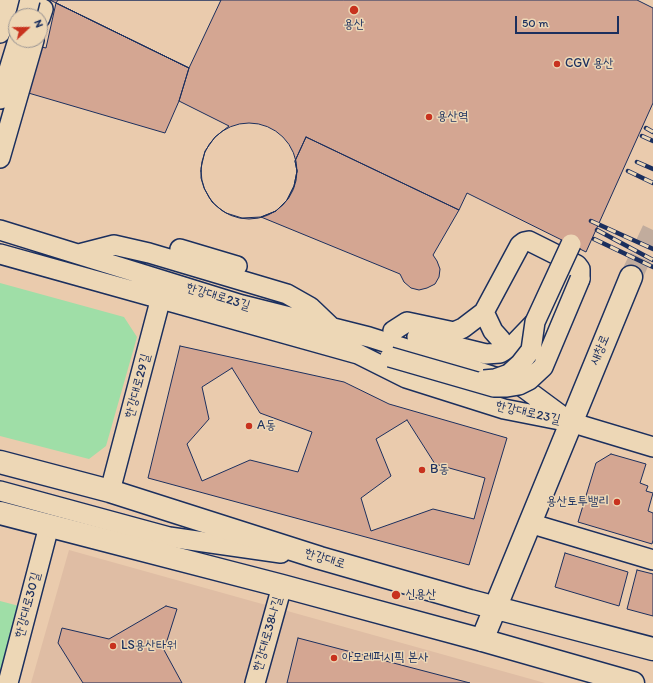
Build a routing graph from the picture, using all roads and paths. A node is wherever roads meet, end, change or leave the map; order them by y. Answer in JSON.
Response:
{"nodes":[{"id":1,"x":10,"y":0,"type":"edge"},
{"id":2,"x":42,"y":8,"type":"edge"},
{"id":3,"x":0,"y":33,"type":"edge"},
{"id":4,"x":16,"y":48,"type":"edge"},
{"id":5,"x":32,"y":48,"type":"edge"},
{"id":6,"x":0,"y":99,"type":"edge"},
{"id":7,"x":0,"y":158,"type":"edge"},
{"id":8,"x":0,"y":230,"type":"edge"},
{"id":9,"x":570,"y":252,"type":"junction"},
{"id":10,"x":0,"y":254,"type":"edge"},
{"id":11,"x":78,"y":254,"type":"junction"},
{"id":12,"x":631,"y":277,"type":"tunnel mouth"},
{"id":13,"x":165,"y":281,"type":"junction"},
{"id":14,"x":161,"y":299,"type":"junction"},
{"id":15,"x":484,"y":312,"type":"junction"},
{"id":16,"x":535,"y":322,"type":"junction"},
{"id":17,"x":334,"y":329,"type":"junction"},
{"id":18,"x":395,"y":332,"type":"junction"},
{"id":19,"x":501,"y":340,"type":"dead end"},
{"id":20,"x":360,"y":345,"type":"junction"},
{"id":21,"x":538,"y":351,"type":"dead end"},
{"id":22,"x":473,"y":380,"type":"junction"},
{"id":23,"x":570,"y":422,"type":"junction"},
{"id":24,"x":653,"y":446,"type":"edge"},
{"id":25,"x":0,"y":462,"type":"edge"},
{"id":26,"x":0,"y":491,"type":"edge"},
{"id":27,"x":110,"y":492,"type":"junction"},
{"id":28,"x":0,"y":501,"type":"edge"},
{"id":29,"x":0,"y":512,"type":"edge"},
{"id":30,"x":529,"y":524,"type":"junction"},
{"id":31,"x":49,"y":526,"type":"junction"},
{"id":32,"x":110,"y":540,"type":"junction"},
{"id":33,"x":320,"y":558,"type":"junction"},
{"id":34,"x":653,"y":560,"type":"edge"},
{"id":35,"x":282,"y":586,"type":"junction"},
{"id":36,"x":495,"y":608,"type":"junction"},
{"id":37,"x":482,"y":640,"type":"junction"},
{"id":38,"x":653,"y":650,"type":"edge"},
{"id":39,"x":8,"y":683,"type":"edge"},
{"id":40,"x":255,"y":683,"type":"edge"},
{"id":41,"x":633,"y":683,"type":"edge"}],
"edges":[{"from":1,"to":2,"type":"street"},
{"from":1,"to":3,"type":"street"},
{"from":4,"to":6,"type":"street"},
{"from":5,"to":7,"type":"street"},
{"from":8,"to":11,"type":"street","name":"한강대로23길"},
{"from":9,"to":15,"type":"street"},
{"from":9,"to":16,"type":"street","bridge":true},
{"from":9,"to":21,"type":"street"},
{"from":9,"to":22,"type":"street","bridge":true},
{"from":10,"to":14,"type":"street","name":"한강대로23길"},
{"from":11,"to":13,"type":"street","name":"한강대로23길"},
{"from":11,"to":17,"type":"street"},
{"from":12,"to":23,"type":"main road","name":"새창로"},
{"from":13,"to":14,"type":"street","name":"한강대로29길"},
{"from":13,"to":17,"type":"street","name":"한강대로23길"},
{"from":14,"to":20,"type":"street","name":"한강대로23길"},
{"from":14,"to":27,"type":"street","name":"한강대로29길"},
{"from":15,"to":18,"type":"street"},
{"from":15,"to":19,"type":"street"},
{"from":16,"to":18,"type":"street"},
{"from":16,"to":22,"type":"street","bridge":true},
{"from":17,"to":20,"type":"street","name":"한강대로23길"},
{"from":18,"to":20,"type":"street"},
{"from":20,"to":22,"type":"street","bridge":true},
{"from":20,"to":23,"type":"street","name":"한강대로23길"},
{"from":20,"to":23,"type":"street","name":"한강대로23길"},
{"from":23,"to":24,"type":"street"},
{"from":23,"to":30,"type":"main road","name":"새창로"},
{"from":25,"to":27,"type":"main road","name":"한강대로"},
{"from":26,"to":33,"type":"street"},
{"from":27,"to":33,"type":"main road","name":"한강대로"},
{"from":28,"to":32,"type":"street"},
{"from":29,"to":31,"type":"main road"},
{"from":30,"to":34,"type":"street"},
{"from":30,"to":36,"type":"main road","name":"새창로"},
{"from":31,"to":32,"type":"main road"},
{"from":31,"to":39,"type":"street","name":"한강대로30길"},
{"from":32,"to":35,"type":"main road"},
{"from":33,"to":36,"type":"main road","name":"한강대로"},
{"from":35,"to":37,"type":"main road"},
{"from":35,"to":40,"type":"street","name":"한강대로38나길"},
{"from":36,"to":37,"type":"main road","name":"새창로"},
{"from":36,"to":38,"type":"main road","name":"한강대로"},
{"from":37,"to":41,"type":"main road"}]}
